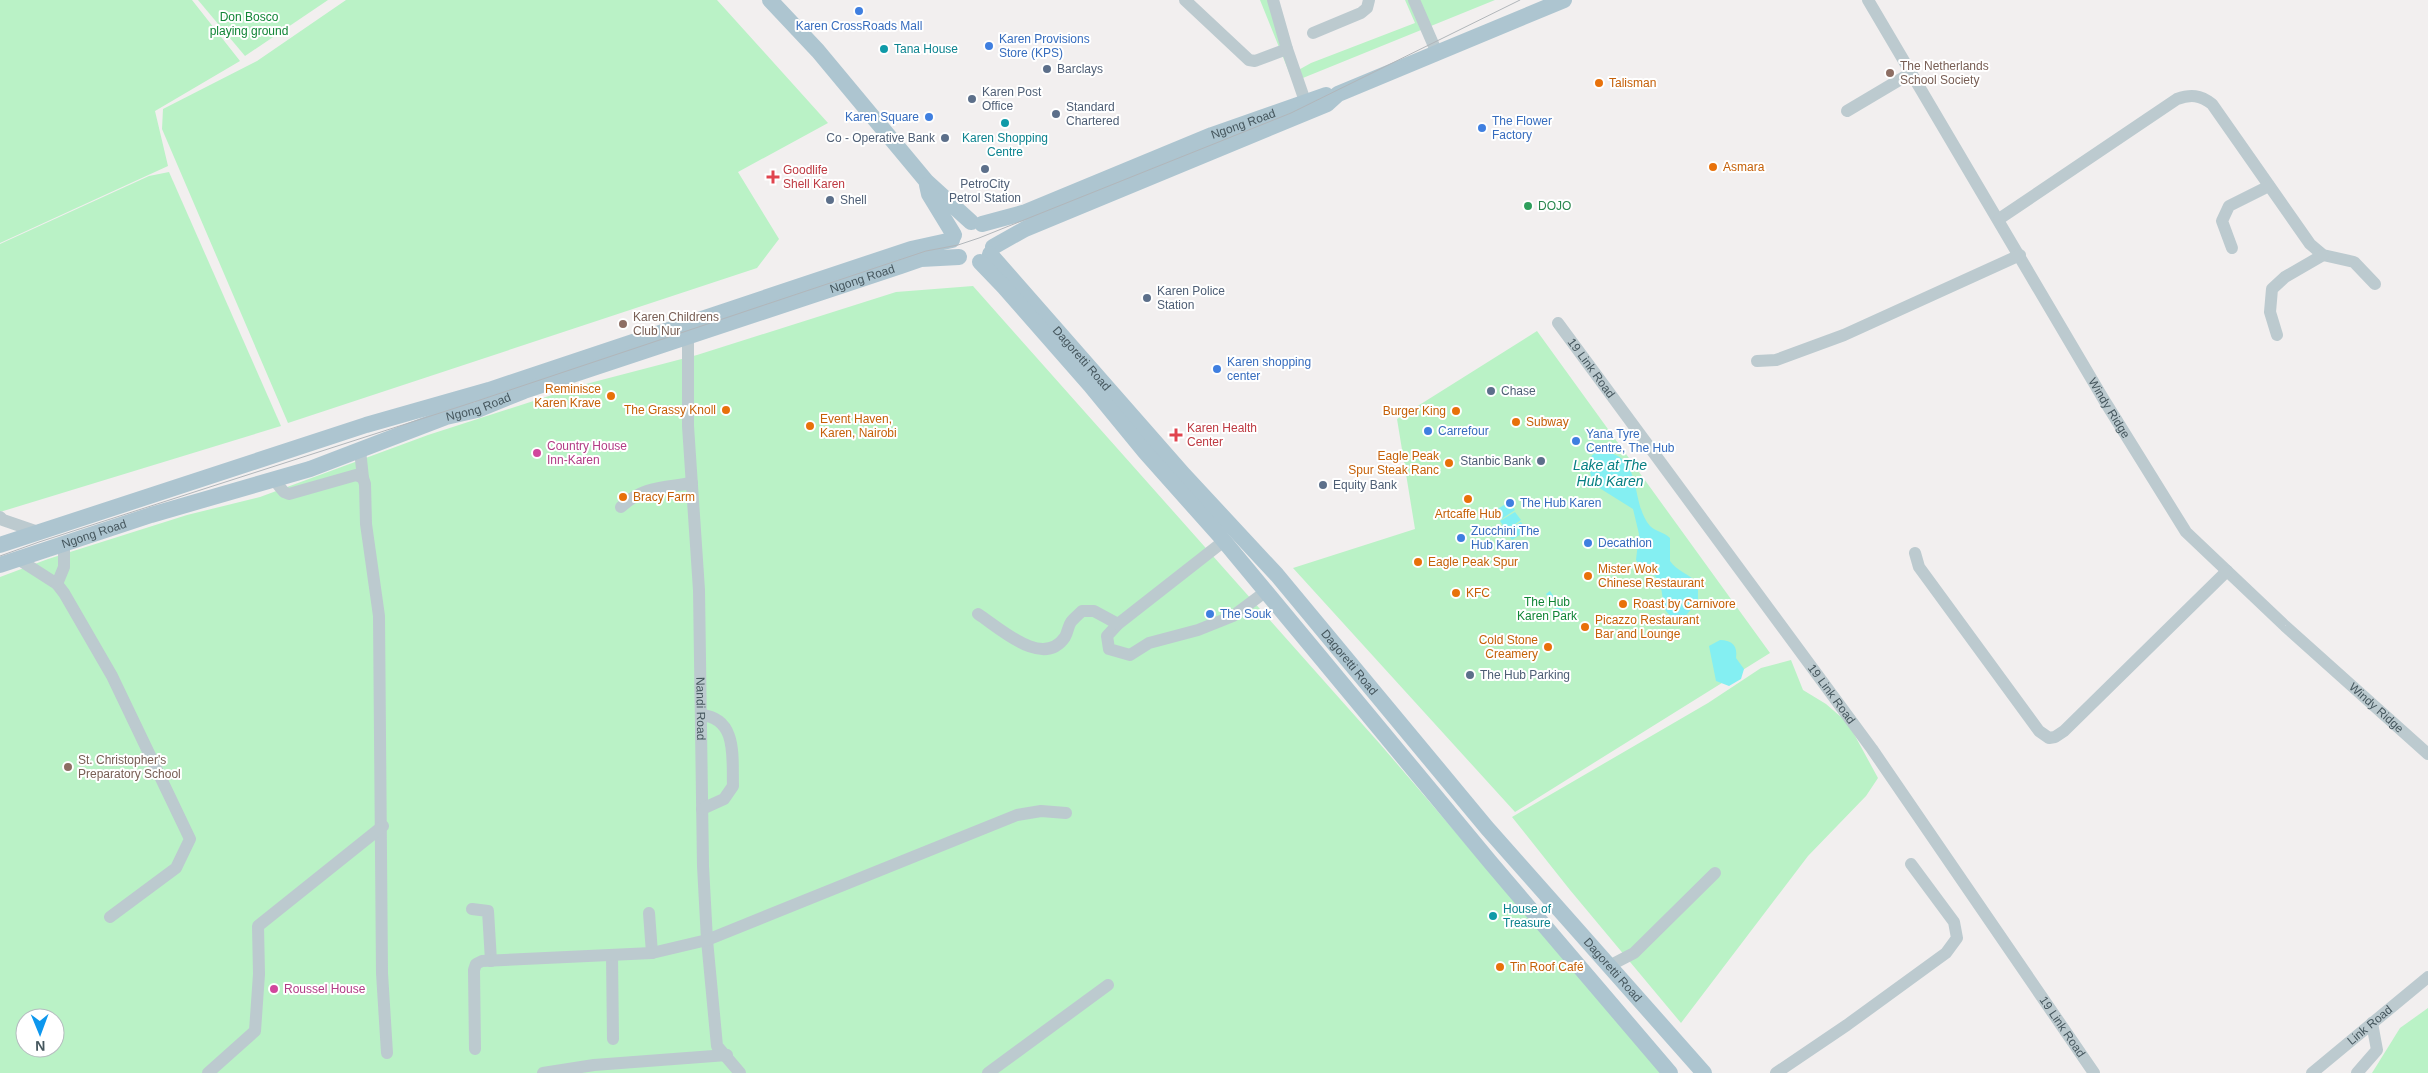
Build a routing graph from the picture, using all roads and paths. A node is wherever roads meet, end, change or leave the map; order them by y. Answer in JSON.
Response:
{"nodes":[{"id":1,"x":770,"y":0,"type":"edge"},
{"id":2,"x":1185,"y":0,"type":"edge"},
{"id":3,"x":1273,"y":0,"type":"edge"},
{"id":4,"x":1369,"y":0,"type":"edge"},
{"id":5,"x":1414,"y":0,"type":"edge"},
{"id":6,"x":1564,"y":0,"type":"edge"},
{"id":7,"x":1868,"y":0,"type":"edge"},
{"id":8,"x":1312,"y":32,"type":"dead end"},
{"id":9,"x":1287,"y":49,"type":"junction"},
{"id":10,"x":1437,"y":53,"type":"junction"},
{"id":11,"x":1910,"y":73,"type":"junction"},
{"id":12,"x":1338,"y":94,"type":"junction"},
{"id":13,"x":1306,"y":101,"type":"junction"},
{"id":14,"x":1847,"y":111,"type":"dead end"},
{"id":15,"x":1215,"y":142,"type":"junction"},
{"id":16,"x":927,"y":182,"type":"junction"},
{"id":17,"x":2269,"y":186,"type":"junction"},
{"id":18,"x":1999,"y":219,"type":"junction"},
{"id":19,"x":977,"y":223,"type":"junction"},
{"id":20,"x":953,"y":237,"type":"junction"},
{"id":21,"x":2232,"y":248,"type":"dead end"},
{"id":22,"x":988,"y":254,"type":"junction"},
{"id":23,"x":2020,"y":255,"type":"junction"},
{"id":24,"x":2323,"y":255,"type":"junction"},
{"id":25,"x":958,"y":257,"type":"junction"},
{"id":26,"x":2375,"y":284,"type":"dead end"},
{"id":27,"x":1558,"y":323,"type":"dead end"},
{"id":28,"x":2277,"y":335,"type":"dead end"},
{"id":29,"x":688,"y":337,"type":"junction"},
{"id":30,"x":1757,"y":361,"type":"dead end"},
{"id":31,"x":360,"y":450,"type":"junction"},
{"id":32,"x":363,"y":478,"type":"junction"},
{"id":33,"x":274,"y":480,"type":"junction"},
{"id":34,"x":692,"y":483,"type":"junction"},
{"id":35,"x":621,"y":507,"type":"dead end"},
{"id":36,"x":1,"y":519,"type":"edge"},
{"id":37,"x":38,"y":532,"type":"junction"},
{"id":38,"x":1224,"y":541,"type":"junction"},
{"id":39,"x":0,"y":545,"type":"edge"},
{"id":40,"x":64,"y":545,"type":"junction"},
{"id":41,"x":1915,"y":553,"type":"dead end"},
{"id":42,"x":18,"y":560,"type":"junction"},
{"id":43,"x":0,"y":565,"type":"edge"},
{"id":44,"x":2227,"y":571,"type":"junction"},
{"id":45,"x":57,"y":584,"type":"junction"},
{"id":46,"x":1265,"y":592,"type":"junction"},
{"id":47,"x":978,"y":614,"type":"dead end"},
{"id":48,"x":1118,"y":624,"type":"junction"},
{"id":49,"x":701,"y":715,"type":"junction"},
{"id":50,"x":2428,"y":754,"type":"edge"},
{"id":51,"x":702,"y":809,"type":"junction"},
{"id":52,"x":1066,"y":813,"type":"dead end"},
{"id":53,"x":383,"y":826,"type":"junction"},
{"id":54,"x":1911,"y":864,"type":"dead end"},
{"id":55,"x":1715,"y":873,"type":"dead end"},
{"id":56,"x":472,"y":909,"type":"dead end"},
{"id":57,"x":649,"y":913,"type":"dead end"},
{"id":58,"x":110,"y":917,"type":"dead end"},
{"id":59,"x":708,"y":940,"type":"junction"},
{"id":60,"x":652,"y":953,"type":"junction"},
{"id":61,"x":612,"y":955,"type":"junction"},
{"id":62,"x":491,"y":961,"type":"junction"},
{"id":63,"x":1609,"y":966,"type":"junction"},
{"id":64,"x":2428,"y":977,"type":"edge"},
{"id":65,"x":1108,"y":985,"type":"dead end"},
{"id":66,"x":2372,"y":1024,"type":"junction"},
{"id":67,"x":613,"y":1039,"type":"dead end"},
{"id":68,"x":475,"y":1049,"type":"dead end"},
{"id":69,"x":387,"y":1053,"type":"dead end"},
{"id":70,"x":727,"y":1055,"type":"junction"},
{"id":71,"x":208,"y":1073,"type":"edge"},
{"id":72,"x":543,"y":1073,"type":"edge"},
{"id":73,"x":740,"y":1073,"type":"edge"},
{"id":74,"x":988,"y":1073,"type":"edge"},
{"id":75,"x":1670,"y":1073,"type":"edge"},
{"id":76,"x":1704,"y":1073,"type":"edge"},
{"id":77,"x":1776,"y":1073,"type":"edge"},
{"id":78,"x":2094,"y":1073,"type":"edge"},
{"id":79,"x":2312,"y":1073,"type":"edge"},
{"id":80,"x":2357,"y":1073,"type":"edge"}],
"edges":[{"from":1,"to":16,"type":"main road"},
{"from":2,"to":9,"type":"street"},
{"from":3,"to":9,"type":"street"},
{"from":4,"to":8,"type":"street"},
{"from":5,"to":10,"type":"street"},
{"from":6,"to":10,"type":"main road","name":"Ngong Road"},
{"from":7,"to":11,"type":"street","name":"Windy Ridge"},
{"from":9,"to":13,"type":"street"},
{"from":10,"to":12,"type":"main road","name":"Ngong Road"},
{"from":11,"to":14,"type":"street"},
{"from":11,"to":18,"type":"street","name":"Windy Ridge"},
{"from":12,"to":13,"type":"main road","name":"Ngong Road"},
{"from":12,"to":15,"type":"main road","name":"Ngong Road"},
{"from":13,"to":15,"type":"main road","name":"Ngong Road"},
{"from":15,"to":19,"type":"main road","name":"Ngong Road"},
{"from":15,"to":22,"type":"main road","name":"Ngong Road"},
{"from":16,"to":19,"type":"main road"},
{"from":16,"to":20,"type":"main road"},
{"from":17,"to":18,"type":"street"},
{"from":17,"to":21,"type":"street"},
{"from":17,"to":24,"type":"street"},
{"from":18,"to":23,"type":"street","name":"Windy Ridge"},
{"from":19,"to":20,"type":"main road"},
{"from":19,"to":22,"type":"main road"},
{"from":20,"to":25,"type":"main road"},
{"from":20,"to":37,"type":"main road","name":"Ngong Road"},
{"from":22,"to":25,"type":"main road"},
{"from":22,"to":38,"type":"main road","name":"Dagoretti Road"},
{"from":22,"to":63,"type":"main road","name":"Dagoretti Road"},
{"from":23,"to":30,"type":"street"},
{"from":23,"to":44,"type":"street","name":"Windy Ridge"},
{"from":24,"to":26,"type":"street"},
{"from":24,"to":28,"type":"street"},
{"from":25,"to":29,"type":"main road","name":"Ngong Road"},
{"from":27,"to":78,"type":"street","name":"19 Link Road"},
{"from":29,"to":31,"type":"main road","name":"Ngong Road"},
{"from":29,"to":34,"type":"street","name":"Nandi Road"},
{"from":31,"to":32,"type":"street"},
{"from":31,"to":33,"type":"main road","name":"Ngong Road"},
{"from":32,"to":33,"type":"street"},
{"from":32,"to":53,"type":"street"},
{"from":33,"to":40,"type":"main road","name":"Ngong Road"},
{"from":34,"to":35,"type":"street"},
{"from":34,"to":49,"type":"street","name":"Nandi Road"},
{"from":36,"to":37,"type":"street"},
{"from":37,"to":39,"type":"main road","name":"Ngong Road"},
{"from":38,"to":46,"type":"main road","name":"Dagoretti Road"},
{"from":38,"to":48,"type":"street"},
{"from":40,"to":42,"type":"main road","name":"Ngong Road"},
{"from":40,"to":45,"type":"street"},
{"from":41,"to":44,"type":"street"},
{"from":42,"to":43,"type":"main road","name":"Ngong Road"},
{"from":42,"to":45,"type":"street"},
{"from":44,"to":50,"type":"street","name":"Windy Ridge"},
{"from":45,"to":58,"type":"street"},
{"from":46,"to":48,"type":"street"},
{"from":46,"to":75,"type":"main road","name":"Dagoretti Road"},
{"from":47,"to":48,"type":"street"},
{"from":49,"to":51,"type":"street","name":"Nandi Road"},
{"from":49,"to":51,"type":"street"},
{"from":51,"to":59,"type":"street","name":"Nandi Road"},
{"from":52,"to":59,"type":"street"},
{"from":53,"to":69,"type":"street"},
{"from":53,"to":71,"type":"street"},
{"from":54,"to":77,"type":"street"},
{"from":55,"to":63,"type":"street"},
{"from":56,"to":62,"type":"street"},
{"from":57,"to":60,"type":"street"},
{"from":59,"to":60,"type":"street"},
{"from":59,"to":70,"type":"street","name":"Nandi Road"},
{"from":60,"to":61,"type":"street"},
{"from":61,"to":62,"type":"street"},
{"from":61,"to":67,"type":"street"},
{"from":62,"to":68,"type":"street"},
{"from":63,"to":76,"type":"main road","name":"Dagoretti Road"},
{"from":64,"to":66,"type":"street","name":"Link Road"},
{"from":65,"to":74,"type":"street"},
{"from":66,"to":79,"type":"street","name":"Link Road"},
{"from":66,"to":80,"type":"street"},
{"from":70,"to":72,"type":"street"},
{"from":70,"to":73,"type":"street","name":"Nandi Road"}]}
